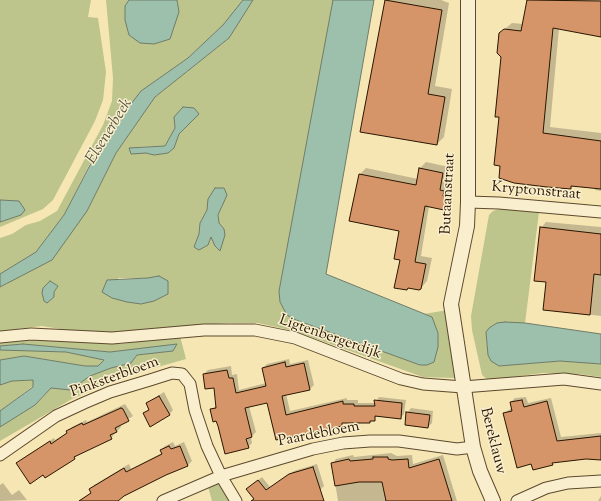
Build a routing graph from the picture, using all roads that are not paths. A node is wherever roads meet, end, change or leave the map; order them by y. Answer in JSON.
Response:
{"nodes":[{"id":1,"x":468,"y":0,"type":"edge"},
{"id":2,"x":468,"y":202,"type":"junction"},
{"id":3,"x":601,"y":212,"type":"edge"},
{"id":4,"x":0,"y":337,"type":"edge"},
{"id":5,"x":601,"y":384,"type":"edge"},
{"id":6,"x":463,"y":387,"type":"junction"},
{"id":7,"x":473,"y":447,"type":"junction"},
{"id":8,"x":0,"y":455,"type":"edge"},
{"id":9,"x":221,"y":476,"type":"junction"},
{"id":10,"x":601,"y":481,"type":"edge"},
{"id":11,"x":163,"y":501,"type":"edge"},
{"id":12,"x":236,"y":501,"type":"edge"},
{"id":13,"x":493,"y":501,"type":"edge"},
{"id":14,"x":518,"y":501,"type":"edge"}],
"edges":[{"from":1,"to":2,"type":"street","name":"Butaanstraat"},
{"from":2,"to":3,"type":"street","name":"Kryptonstraat"},
{"from":2,"to":6,"type":"street","name":"Butaanstraat"},
{"from":4,"to":6,"type":"street","name":"Ligtenbergerdijk"},
{"from":5,"to":6,"type":"street","name":"Ligtenbergerdijk"},
{"from":6,"to":7,"type":"street","name":"Bereklauw"},
{"from":7,"to":9,"type":"street","name":"Paardebloem"},
{"from":7,"to":13,"type":"street","name":"Bereklauw"},
{"from":8,"to":9,"type":"street","name":"Pinksterbloem"},
{"from":9,"to":11,"type":"street","name":"Paardebloem"},
{"from":9,"to":12,"type":"street"},
{"from":10,"to":14,"type":"street"}]}
